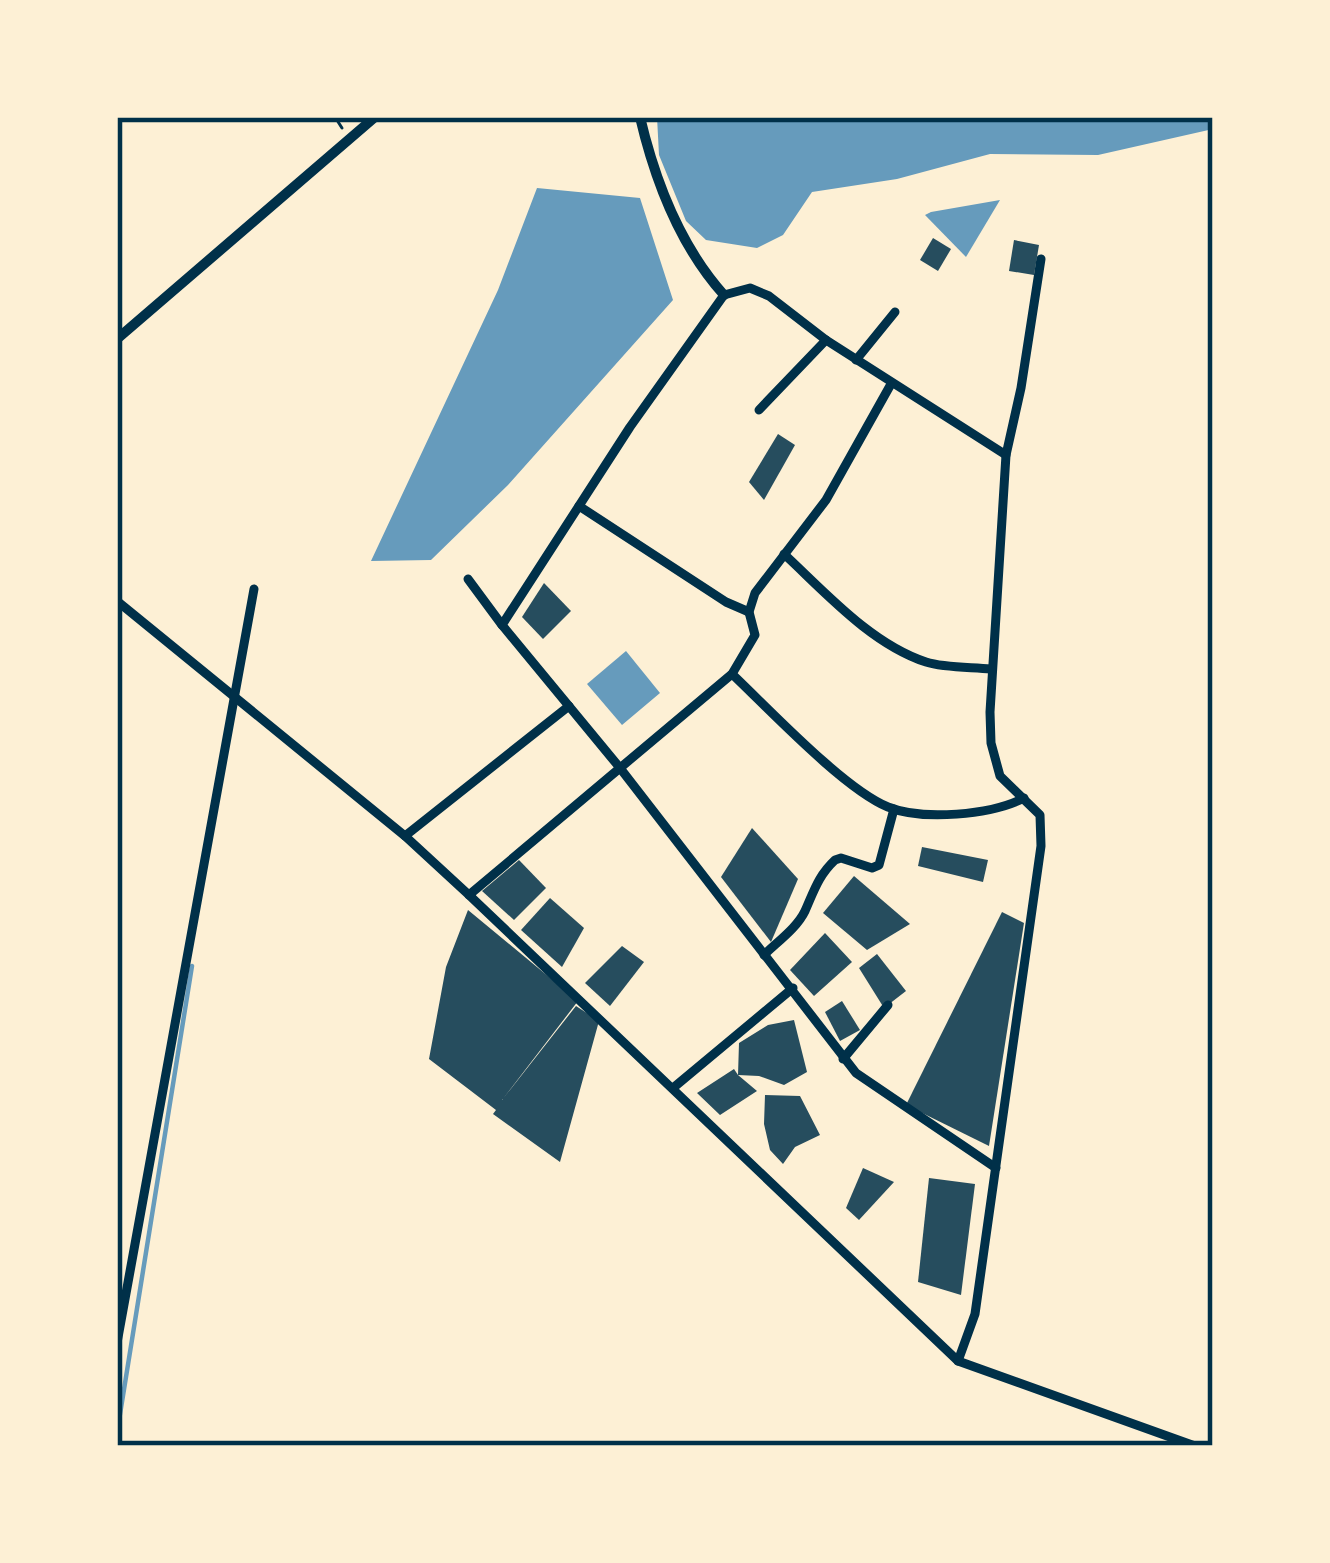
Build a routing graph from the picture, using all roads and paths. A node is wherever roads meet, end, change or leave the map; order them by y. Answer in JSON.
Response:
{"nodes":[{"id":1,"x":375,"y":117,"type":"edge"},
{"id":2,"x":640,"y":117,"type":"edge"},
{"id":3,"x":1041,"y":260,"type":"dead end"},
{"id":4,"x":724,"y":295,"type":"junction"},
{"id":5,"x":895,"y":312,"type":"dead end"},
{"id":6,"x":117,"y":339,"type":"edge"},
{"id":7,"x":826,"y":340,"type":"junction"},
{"id":8,"x":856,"y":360,"type":"junction"},
{"id":9,"x":891,"y":383,"type":"junction"},
{"id":10,"x":759,"y":410,"type":"dead end"},
{"id":11,"x":1006,"y":455,"type":"junction"},
{"id":12,"x":579,"y":506,"type":"junction"},
{"id":13,"x":784,"y":554,"type":"junction"},
{"id":14,"x":468,"y":579,"type":"dead end"},
{"id":15,"x":254,"y":589,"type":"dead end"},
{"id":16,"x":117,"y":601,"type":"edge"},
{"id":17,"x":749,"y":612,"type":"junction"},
{"id":18,"x":502,"y":625,"type":"junction"},
{"id":19,"x":991,"y":669,"type":"junction"},
{"id":20,"x":732,"y":674,"type":"junction"},
{"id":21,"x":236,"y":696,"type":"junction"},
{"id":22,"x":569,"y":706,"type":"junction"},
{"id":23,"x":620,"y":768,"type":"junction"},
{"id":24,"x":1024,"y":798,"type":"junction"},
{"id":25,"x":895,"y":809,"type":"junction"},
{"id":26,"x":405,"y":836,"type":"junction"},
{"id":27,"x":469,"y":895,"type":"junction"},
{"id":28,"x":764,"y":955,"type":"junction"},
{"id":29,"x":793,"y":988,"type":"junction"},
{"id":30,"x":888,"y":1005,"type":"dead end"},
{"id":31,"x":843,"y":1059,"type":"junction"},
{"id":32,"x":673,"y":1088,"type":"junction"},
{"id":33,"x":996,"y":1168,"type":"junction"},
{"id":34,"x":117,"y":1343,"type":"edge"},
{"id":35,"x":958,"y":1360,"type":"junction"},
{"id":36,"x":1195,"y":1446,"type":"edge"}],
"edges":[{"from":1,"to":6,"type":"street"},
{"from":2,"to":4,"type":"street"},
{"from":3,"to":11,"type":"street"},
{"from":4,"to":7,"type":"street"},
{"from":4,"to":12,"type":"street"},
{"from":5,"to":8,"type":"street"},
{"from":7,"to":8,"type":"street"},
{"from":7,"to":10,"type":"street"},
{"from":8,"to":9,"type":"street"},
{"from":9,"to":11,"type":"street"},
{"from":9,"to":13,"type":"street"},
{"from":11,"to":19,"type":"street"},
{"from":12,"to":17,"type":"street"},
{"from":12,"to":18,"type":"street"},
{"from":13,"to":17,"type":"street"},
{"from":13,"to":19,"type":"street"},
{"from":14,"to":18,"type":"street"},
{"from":15,"to":21,"type":"street"},
{"from":16,"to":21,"type":"street"},
{"from":17,"to":20,"type":"street"},
{"from":18,"to":22,"type":"street"},
{"from":19,"to":24,"type":"street"},
{"from":20,"to":23,"type":"street"},
{"from":20,"to":25,"type":"street"},
{"from":21,"to":26,"type":"street"},
{"from":21,"to":34,"type":"street"},
{"from":22,"to":23,"type":"street"},
{"from":22,"to":26,"type":"street"},
{"from":23,"to":27,"type":"street"},
{"from":23,"to":28,"type":"street"},
{"from":24,"to":25,"type":"street"},
{"from":24,"to":33,"type":"street"},
{"from":25,"to":28,"type":"street"},
{"from":26,"to":27,"type":"street"},
{"from":27,"to":32,"type":"street"},
{"from":28,"to":29,"type":"street"},
{"from":29,"to":31,"type":"street"},
{"from":29,"to":32,"type":"street"},
{"from":30,"to":31,"type":"street"},
{"from":31,"to":33,"type":"street"},
{"from":32,"to":35,"type":"street"},
{"from":33,"to":35,"type":"street"},
{"from":35,"to":36,"type":"street"}]}
